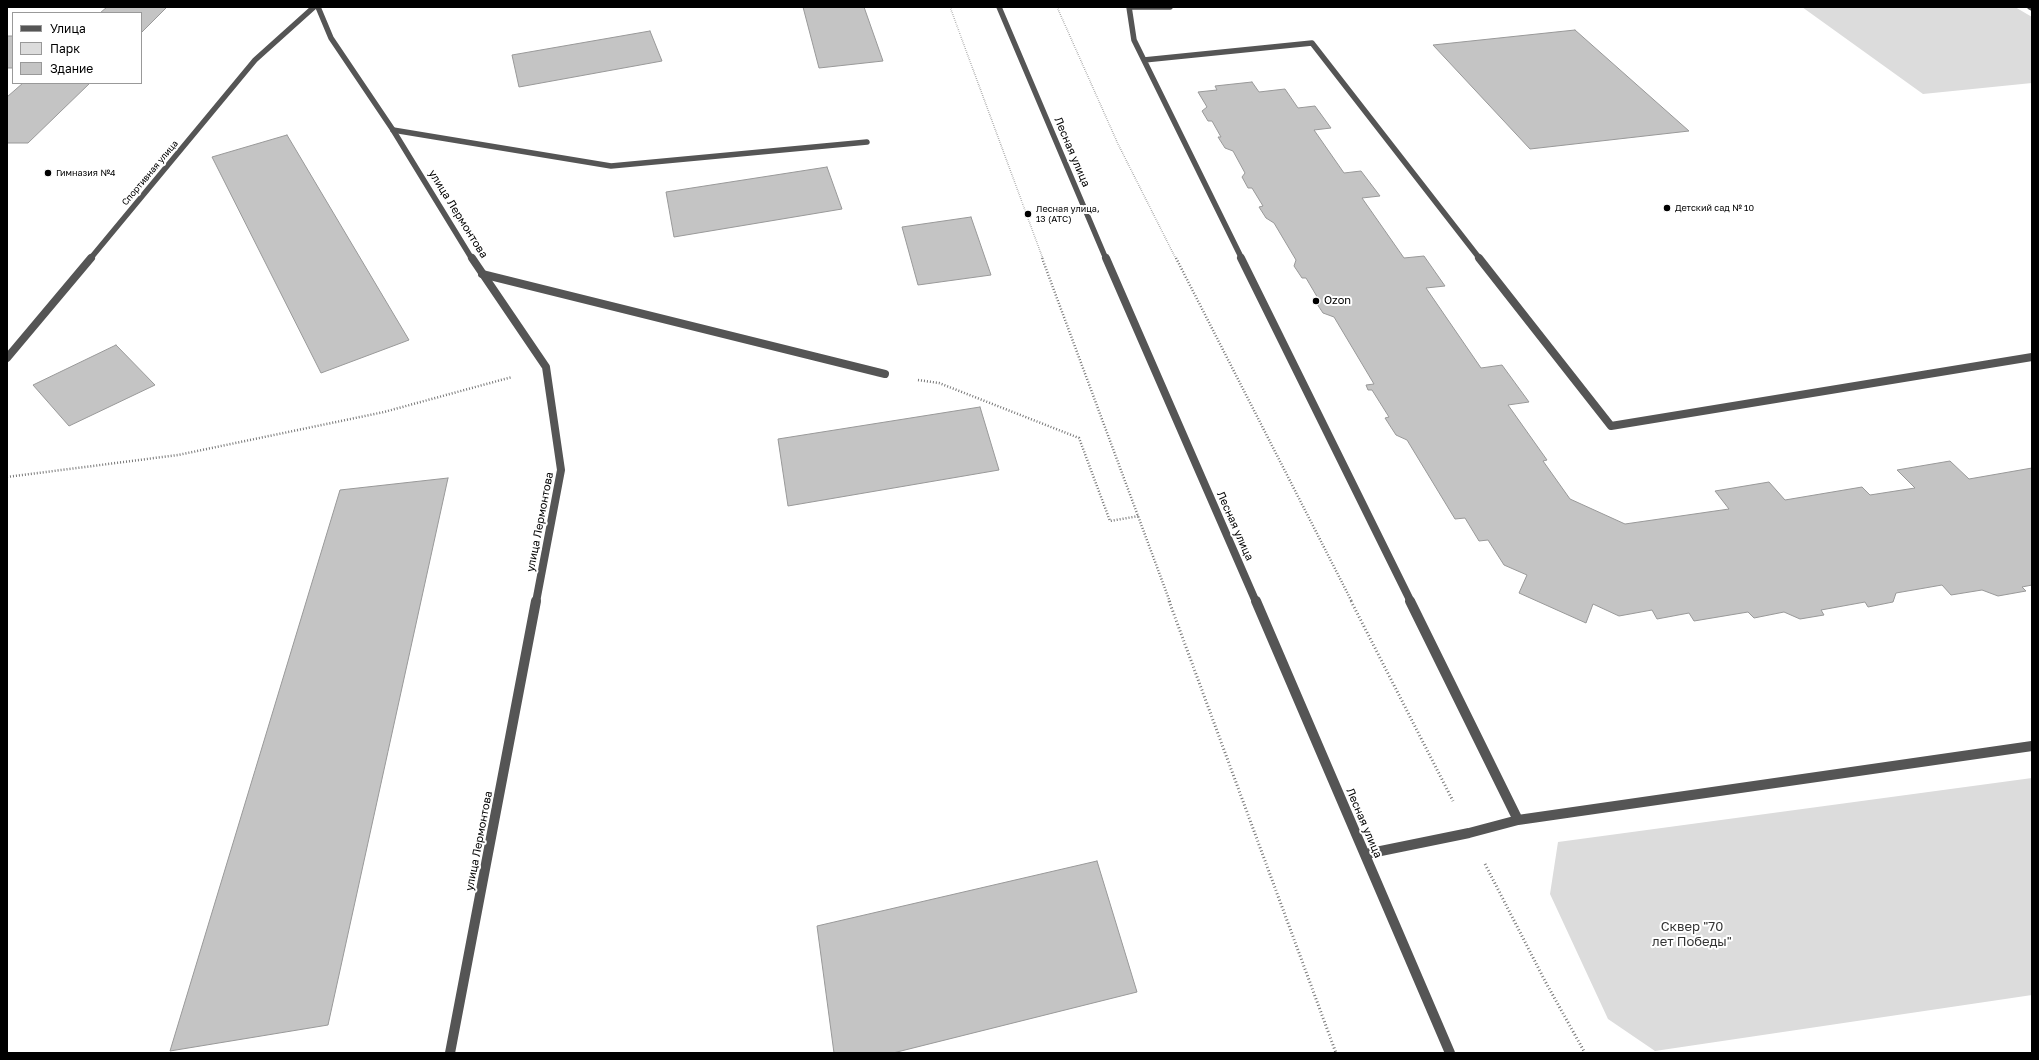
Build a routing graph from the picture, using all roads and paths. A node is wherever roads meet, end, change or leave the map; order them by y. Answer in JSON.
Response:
{"nodes":[{"id":1,"x":314,"y":7,"type":"edge"},
{"id":2,"x":318,"y":7,"type":"edge"},
{"id":3,"x":950,"y":7,"type":"edge"},
{"id":4,"x":999,"y":7,"type":"edge"},
{"id":5,"x":1056,"y":7,"type":"edge"},
{"id":6,"x":1129,"y":7,"type":"edge"},
{"id":7,"x":1170,"y":7,"type":"edge"},
{"id":8,"x":1144,"y":60,"type":"junction"},
{"id":9,"x":393,"y":130,"type":"junction"},
{"id":10,"x":867,"y":142,"type":"dead end"},
{"id":11,"x":482,"y":274,"type":"junction"},
{"id":12,"x":2032,"y":357,"type":"edge"},
{"id":13,"x":7,"y":358,"type":"edge"},
{"id":14,"x":546,"y":367,"type":"junction"},
{"id":15,"x":885,"y":374,"type":"joint"},
{"id":16,"x":7,"y":476,"type":"edge"},
{"id":17,"x":1140,"y":516,"type":"junction"},
{"id":18,"x":2032,"y":746,"type":"edge"},
{"id":19,"x":1518,"y":820,"type":"junction"},
{"id":20,"x":1469,"y":833,"type":"junction"},
{"id":21,"x":1366,"y":854,"type":"junction"},
{"id":22,"x":450,"y":1053,"type":"edge"},
{"id":23,"x":1336,"y":1053,"type":"edge"},
{"id":24,"x":1450,"y":1053,"type":"edge"},
{"id":25,"x":1585,"y":1053,"type":"edge"}],
"edges":[{"from":1,"to":13,"type":"street","name":"Спортивная улица"},
{"from":2,"to":9,"type":"street","name":"улица Лермонтова"},
{"from":3,"to":17,"type":"path"},
{"from":4,"to":21,"type":"street","name":"Лесная улица"},
{"from":5,"to":20,"type":"path"},
{"from":6,"to":7,"type":"street"},
{"from":6,"to":8,"type":"street"},
{"from":8,"to":12,"type":"street"},
{"from":8,"to":19,"type":"street"},
{"from":9,"to":10,"type":"street"},
{"from":9,"to":11,"type":"street","name":"улица Лермонтова"},
{"from":11,"to":14,"type":"street","name":"улица Лермонтова"},
{"from":11,"to":15,"type":"street"},
{"from":14,"to":16,"type":"path"},
{"from":14,"to":22,"type":"street","name":"улица Лермонтова"},
{"from":15,"to":17,"type":"path"},
{"from":17,"to":23,"type":"path"},
{"from":18,"to":19,"type":"street"},
{"from":19,"to":20,"type":"street"},
{"from":20,"to":21,"type":"street"},
{"from":20,"to":25,"type":"path"},
{"from":21,"to":24,"type":"street","name":"Лесная улица"}]}
